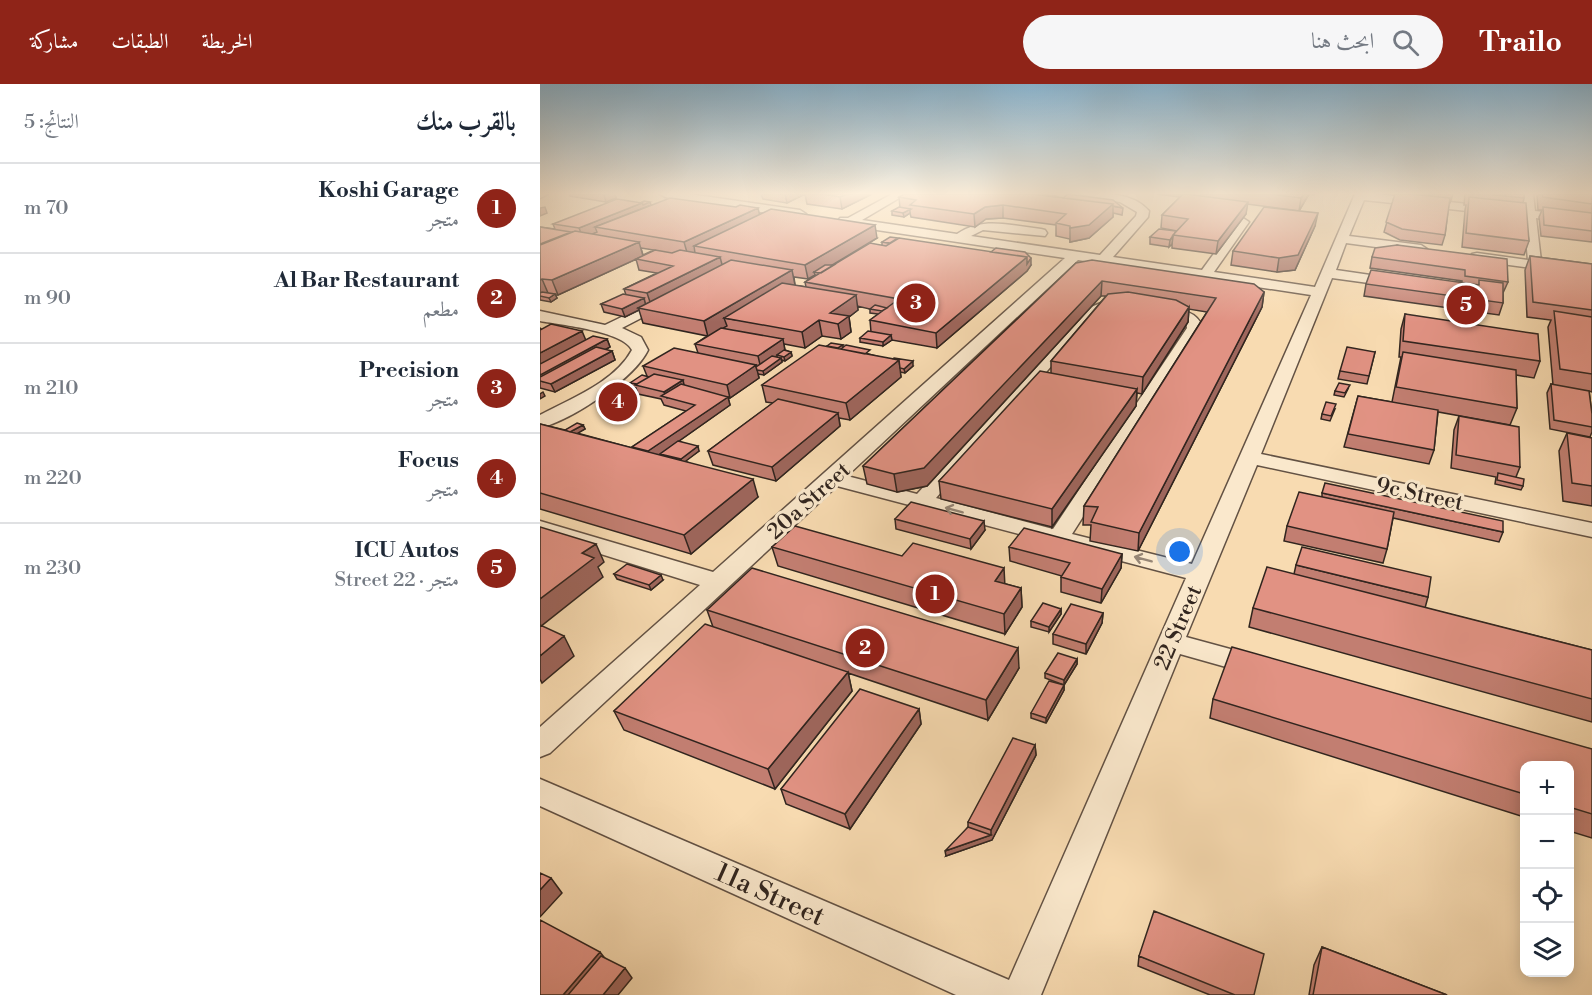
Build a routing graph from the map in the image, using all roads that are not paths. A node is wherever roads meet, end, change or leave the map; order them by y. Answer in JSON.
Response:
{"nodes":[{"id":1,"x":950,"y":237,"type":"edge"},
{"id":2,"x":1124,"y":237,"type":"edge"},
{"id":3,"x":1233,"y":237,"type":"edge"},
{"id":4,"x":1531,"y":237,"type":"edge"},
{"id":5,"x":960,"y":238,"type":"joint"},
{"id":6,"x":1342,"y":239,"type":"joint"},
{"id":7,"x":1433,"y":251,"type":"edge"},
{"id":8,"x":1467,"y":255,"type":"edge"},
{"id":9,"x":1075,"y":256,"type":"junction"},
{"id":10,"x":1103,"y":260,"type":"junction"},
{"id":11,"x":1535,"y":264,"type":"junction"},
{"id":12,"x":1592,"y":272,"type":"edge"},
{"id":13,"x":1205,"y":275,"type":"junction"},
{"id":14,"x":1324,"y":283,"type":"junction"},
{"id":15,"x":1417,"y":285,"type":"edge"},
{"id":16,"x":676,"y":295,"type":"edge"},
{"id":17,"x":540,"y":316,"type":"edge"},
{"id":18,"x":607,"y":330,"type":"junction"},
{"id":19,"x":1031,"y":379,"type":"junction"},
{"id":20,"x":1054,"y":384,"type":"edge"},
{"id":21,"x":1123,"y":399,"type":"edge"},
{"id":22,"x":1146,"y":404,"type":"junction"},
{"id":23,"x":540,"y":422,"type":"edge"},
{"id":24,"x":1249,"y":457,"type":"junction"},
{"id":25,"x":832,"y":478,"type":"junction"},
{"id":26,"x":922,"y":501,"type":"junction"},
{"id":27,"x":540,"y":528,"type":"edge"},
{"id":28,"x":1592,"y":530,"type":"edge"},
{"id":29,"x":1059,"y":537,"type":"junction"},
{"id":30,"x":1199,"y":574,"type":"junction"},
{"id":31,"x":718,"y":582,"type":"junction"},
{"id":32,"x":1171,"y":642,"type":"junction"},
{"id":33,"x":1280,"y":672,"type":"edge"},
{"id":34,"x":540,"y":745,"type":"edge"},
{"id":35,"x":540,"y":792,"type":"edge"},
{"id":36,"x":999,"y":995,"type":"edge"},
{"id":37,"x":1022,"y":995,"type":"edge"}],
"edges":[{"from":1,"to":5,"type":"street"},
{"from":2,"to":10,"type":"street"},
{"from":3,"to":13,"type":"street"},
{"from":4,"to":11,"type":"street"},
{"from":5,"to":9,"type":"street"},
{"from":6,"to":7,"type":"street"},
{"from":6,"to":14,"type":"street","name":"22 Street"},
{"from":8,"to":11,"type":"street"},
{"from":9,"to":10,"type":"street"},
{"from":9,"to":25,"type":"street","name":"20a Street"},
{"from":10,"to":13,"type":"street"},
{"from":11,"to":12,"type":"street"},
{"from":13,"to":14,"type":"street"},
{"from":14,"to":15,"type":"street"},
{"from":14,"to":24,"type":"street","name":"22 Street"},
{"from":16,"to":18,"type":"street"},
{"from":17,"to":18,"type":"street"},
{"from":18,"to":23,"type":"street"},
{"from":19,"to":20,"type":"street"},
{"from":19,"to":22,"type":"street"},
{"from":19,"to":26,"type":"street"},
{"from":21,"to":22,"type":"street"},
{"from":22,"to":29,"type":"street"},
{"from":24,"to":28,"type":"street","name":"9c Street"},
{"from":24,"to":30,"type":"street","name":"22 Street"},
{"from":25,"to":26,"type":"street"},
{"from":25,"to":31,"type":"street","name":"20a Street"},
{"from":29,"to":26,"type":"street","one_way":true},
{"from":27,"to":31,"type":"street"},
{"from":30,"to":29,"type":"street","one_way":true},
{"from":30,"to":32,"type":"street","name":"22 Street"},
{"from":31,"to":34,"type":"street","name":"20a Street"},
{"from":32,"to":33,"type":"street"},
{"from":32,"to":37,"type":"street","name":"22 Street"},
{"from":35,"to":36,"type":"street","name":"11a Street"}]}
